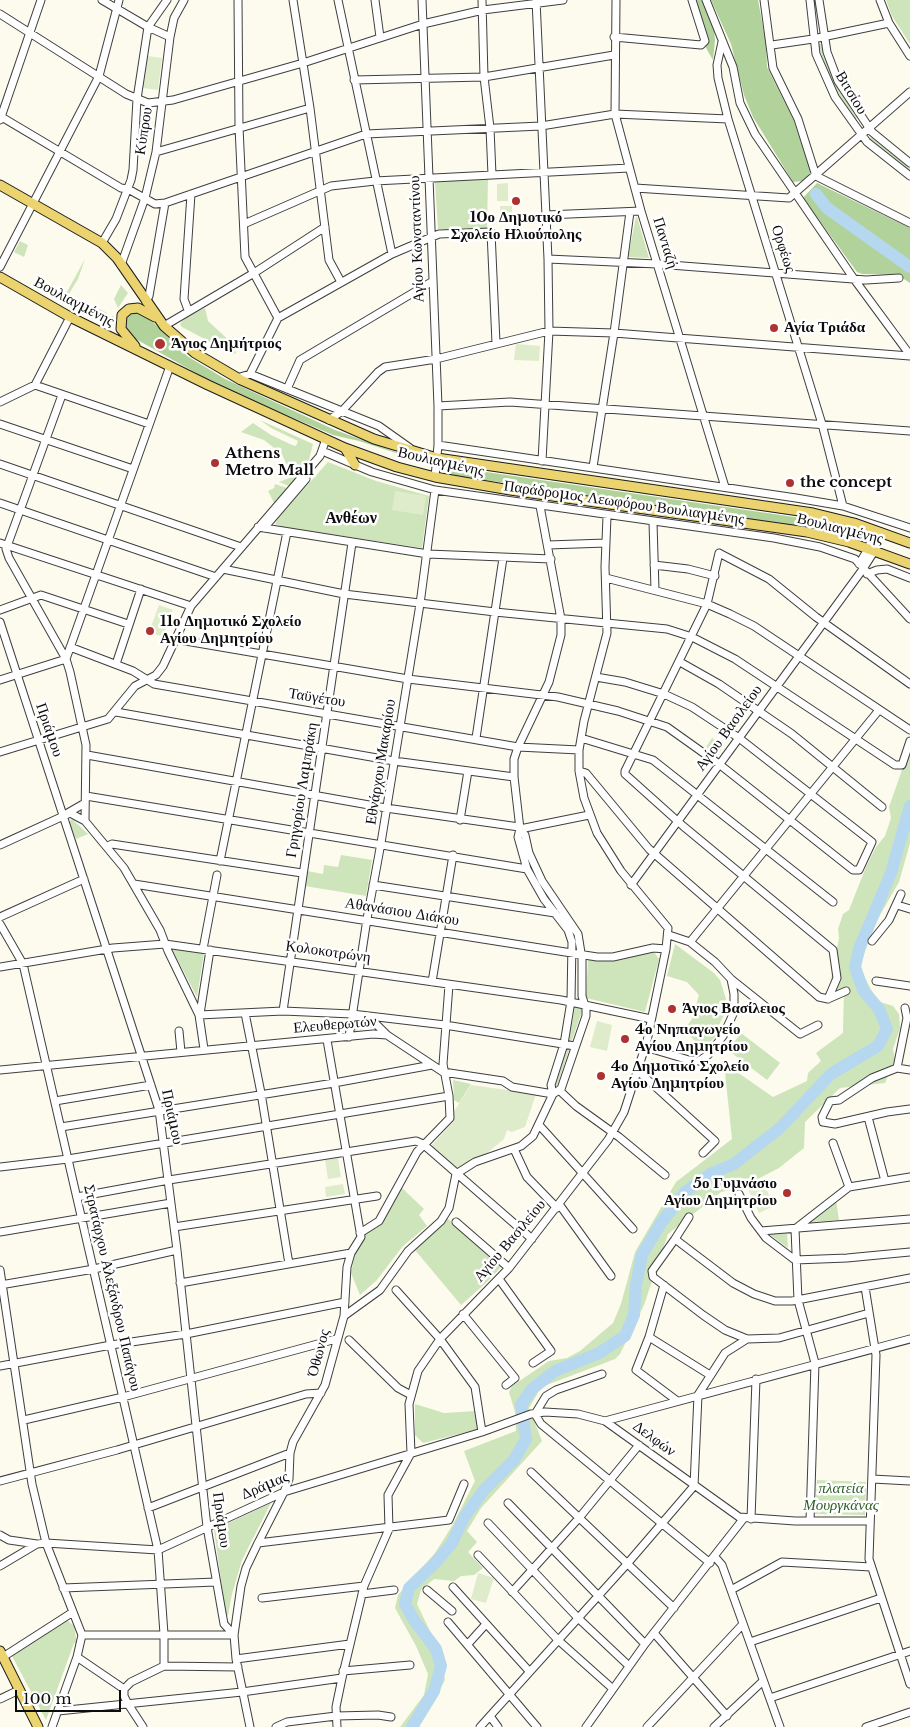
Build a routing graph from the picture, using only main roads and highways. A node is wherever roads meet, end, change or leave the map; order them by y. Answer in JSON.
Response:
{"nodes":[{"id":1,"x":0,"y":185,"type":"edge"},
{"id":2,"x":0,"y":277,"type":"edge"},
{"id":3,"x":161,"y":322,"type":"junction"},
{"id":4,"x":147,"y":355,"type":"junction"},
{"id":5,"x":345,"y":448,"type":"junction"},
{"id":6,"x":355,"y":465,"type":"road end"},
{"id":7,"x":910,"y":542,"type":"edge"},
{"id":8,"x":910,"y":564,"type":"edge"},
{"id":9,"x":2,"y":1654,"type":"edge"},
{"id":10,"x":38,"y":1727,"type":"edge"}],
"edges":[{"from":1,"to":3,"type":"main road"},
{"from":2,"to":4,"type":"main road","name":"Βουλιαγμένης"},
{"from":3,"to":4,"type":"main road"},
{"from":3,"to":7,"type":"main road","name":"Βουλιαγμένης"},
{"from":4,"to":5,"type":"main road","name":"Βουλιαγμένης"},
{"from":5,"to":6,"type":"main road"},
{"from":5,"to":8,"type":"main road","name":"Βουλιαγμένης"},
{"from":9,"to":10,"type":"main road"}]}
